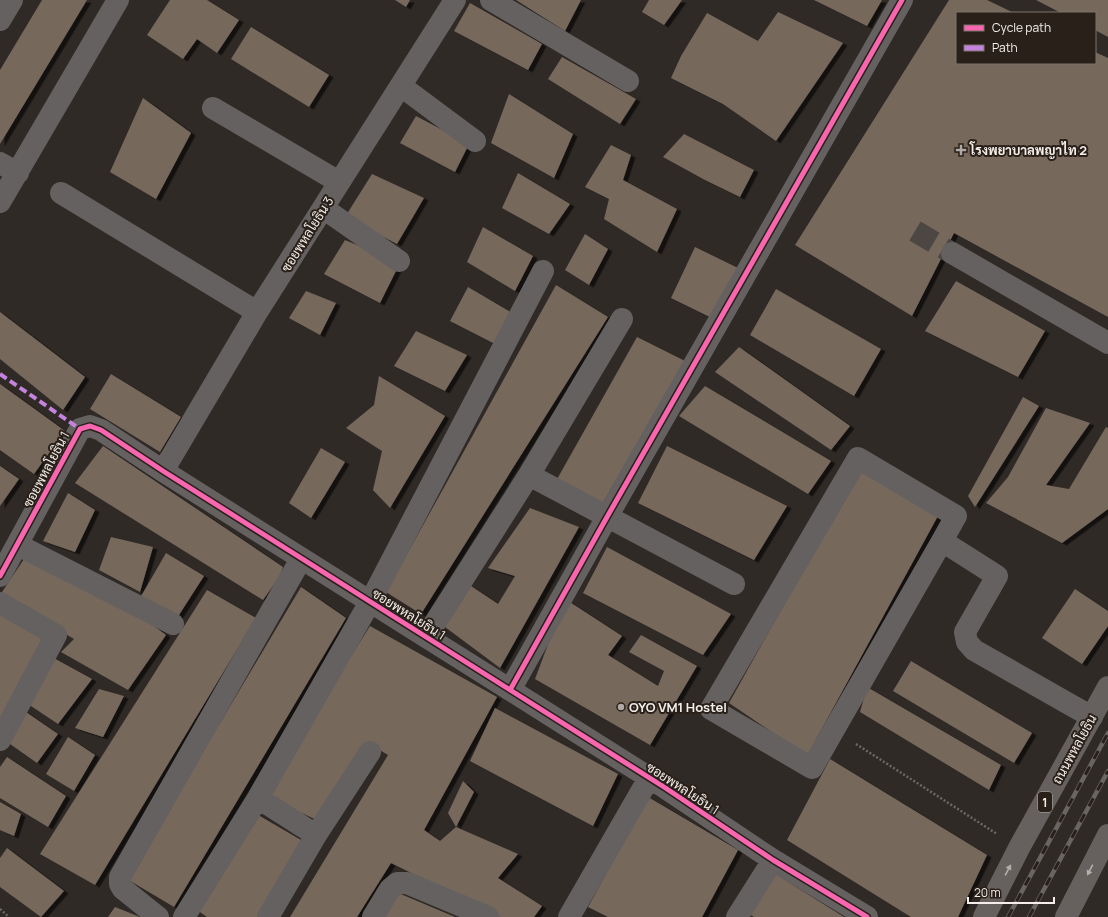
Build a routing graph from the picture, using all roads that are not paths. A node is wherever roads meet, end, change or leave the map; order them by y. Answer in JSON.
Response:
{"nodes":[{"id":1,"x":12,"y":0,"type":"edge"},
{"id":2,"x":118,"y":0,"type":"edge"},
{"id":3,"x":456,"y":0,"type":"edge"},
{"id":4,"x":491,"y":0,"type":"edge"},
{"id":5,"x":902,"y":0,"type":"edge"},
{"id":6,"x":0,"y":20,"type":"edge"},
{"id":7,"x":628,"y":81,"type":"dead end"},
{"id":8,"x":401,"y":86,"type":"junction"},
{"id":9,"x":213,"y":108,"type":"dead end"},
{"id":10,"x":475,"y":141,"type":"dead end"},
{"id":11,"x":9,"y":168,"type":"edge"},
{"id":12,"x":340,"y":182,"type":"junction"},
{"id":13,"x":61,"y":193,"type":"dead end"},
{"id":14,"x":0,"y":202,"type":"edge"},
{"id":15,"x":323,"y":208,"type":"junction"},
{"id":16,"x":952,"y":252,"type":"tunnel mouth"},
{"id":17,"x":399,"y":261,"type":"dead end"},
{"id":18,"x":543,"y":271,"type":"dead end"},
{"id":19,"x":257,"y":312,"type":"junction"},
{"id":20,"x":622,"y":319,"type":"dead end"},
{"id":21,"x":1108,"y":343,"type":"edge"},
{"id":22,"x":163,"y":471,"type":"junction"},
{"id":23,"x":529,"y":476,"type":"junction"},
{"id":24,"x":606,"y":517,"type":"junction"},
{"id":25,"x":942,"y":542,"type":"junction"},
{"id":26,"x":18,"y":545,"type":"junction"},
{"id":27,"x":301,"y":559,"type":"junction"},
{"id":28,"x":0,"y":576,"type":"edge"},
{"id":29,"x":734,"y":584,"type":"dead end"},
{"id":30,"x":370,"y":602,"type":"junction"},
{"id":31,"x":0,"y":603,"type":"edge"},
{"id":32,"x":173,"y":624,"type":"dead end"},
{"id":33,"x":426,"y":637,"type":"junction"},
{"id":34,"x":1108,"y":687,"type":"edge"},
{"id":35,"x":510,"y":690,"type":"junction"},
{"id":36,"x":1092,"y":717,"type":"junction"},
{"id":37,"x":0,"y":740,"type":"edge"},
{"id":38,"x":370,"y":752,"type":"dead end"},
{"id":39,"x":649,"y":778,"type":"junction"},
{"id":40,"x":258,"y":798,"type":"junction"},
{"id":41,"x":316,"y":835,"type":"junction"},
{"id":42,"x":1108,"y":835,"type":"edge"},
{"id":43,"x":772,"y":860,"type":"junction"},
{"id":44,"x":482,"y":916,"type":"edge"},
{"id":45,"x":158,"y":917,"type":"edge"},
{"id":46,"x":184,"y":917,"type":"edge"},
{"id":47,"x":268,"y":917,"type":"edge"},
{"id":48,"x":373,"y":917,"type":"edge"},
{"id":49,"x":569,"y":917,"type":"edge"},
{"id":50,"x":737,"y":917,"type":"edge"},
{"id":51,"x":866,"y":917,"type":"edge"},
{"id":52,"x":984,"y":917,"type":"edge"},
{"id":53,"x":1066,"y":917,"type":"edge"}],
"edges":[{"from":1,"to":6,"type":"street"},
{"from":2,"to":11,"type":"street"},
{"from":3,"to":8,"type":"street","name":"ซอยพหลโยธิน 3"},
{"from":4,"to":7,"type":"street"},
{"from":5,"to":24,"type":"street"},
{"from":8,"to":10,"type":"street"},
{"from":8,"to":12,"type":"street","name":"ซอยพหลโยธิน 3"},
{"from":9,"to":12,"type":"street"},
{"from":11,"to":14,"type":"street"},
{"from":12,"to":15,"type":"street","name":"ซอยพหลโยธิน 3"},
{"from":13,"to":19,"type":"street"},
{"from":15,"to":17,"type":"street"},
{"from":15,"to":19,"type":"street","name":"ซอยพหลโยธิน 3"},
{"from":16,"to":21,"type":"street"},
{"from":18,"to":30,"type":"street"},
{"from":19,"to":22,"type":"street","name":"ซอยพหลโยธิน 3"},
{"from":20,"to":23,"type":"street"},
{"from":22,"to":26,"type":"street","name":"ซอยพหลโยธิน 1"},
{"from":22,"to":27,"type":"street","name":"ซอยพหลโยธิน 1"},
{"from":23,"to":24,"type":"street"},
{"from":23,"to":33,"type":"street"},
{"from":24,"to":29,"type":"street"},
{"from":24,"to":35,"type":"street"},
{"from":25,"to":25,"type":"street"},
{"from":25,"to":36,"type":"street"},
{"from":26,"to":28,"type":"street","name":"ซอยพหลโยธิน 1"},
{"from":26,"to":32,"type":"street"},
{"from":27,"to":30,"type":"street","name":"ซอยพหลโยธิน 1"},
{"from":27,"to":45,"type":"street"},
{"from":30,"to":33,"type":"street","name":"ซอยพหลโยธิน 1"},
{"from":30,"to":40,"type":"street"},
{"from":31,"to":37,"type":"street"},
{"from":33,"to":35,"type":"street","name":"ซอยพหลโยธิน 1"},
{"from":34,"to":36,"type":"main road","name":"ถนนพหลโยธิน","number":"1"},
{"from":35,"to":39,"type":"street","name":"ซอยพหลโยธิน 1"},
{"from":52,"to":36,"type":"main road","name":"ถนนพหลโยธิน","number":"1","one_way":true},
{"from":38,"to":41,"type":"street"},
{"from":39,"to":43,"type":"street","name":"ซอยพหลโยธิน 1"},
{"from":39,"to":49,"type":"street"},
{"from":40,"to":41,"type":"street"},
{"from":40,"to":46,"type":"street"},
{"from":41,"to":47,"type":"street"},
{"from":42,"to":53,"type":"main road","one_way":true},
{"from":43,"to":50,"type":"street"},
{"from":43,"to":51,"type":"street","name":"ซอยพหลโยธิน 1"},
{"from":44,"to":48,"type":"street"}]}
